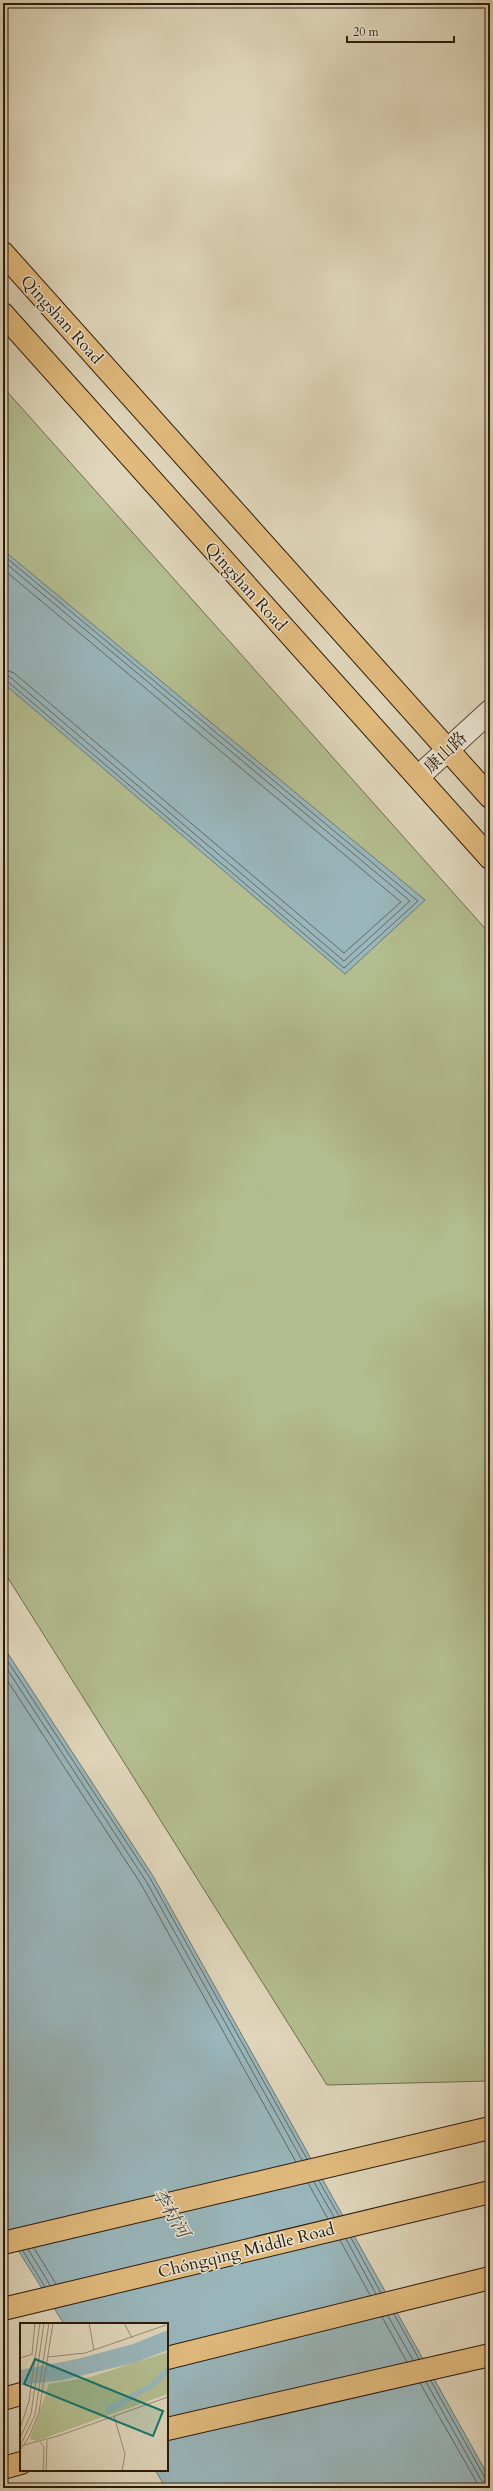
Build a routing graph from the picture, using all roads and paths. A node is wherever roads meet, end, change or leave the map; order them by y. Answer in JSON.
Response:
{"nodes":[{"id":1,"x":3,"y":253,"type":"edge"},
{"id":2,"x":3,"y":314,"type":"edge"},
{"id":3,"x":490,"y":711,"type":"edge"},
{"id":4,"x":447,"y":748,"type":"junction"},
{"id":5,"x":418,"y":777,"type":"junction"},
{"id":6,"x":490,"y":797,"type":"edge"},
{"id":7,"x":490,"y":858,"type":"edge"},
{"id":8,"x":490,"y":2128,"type":"edge"},
{"id":9,"x":490,"y":2192,"type":"edge"},
{"id":10,"x":3,"y":2243,"type":"edge"},
{"id":11,"x":490,"y":2278,"type":"edge"},
{"id":12,"x":3,"y":2309,"type":"edge"},
{"id":13,"x":490,"y":2355,"type":"edge"},
{"id":14,"x":168,"y":2358,"type":"edge"},
{"id":15,"x":20,"y":2394,"type":"edge"},
{"id":16,"x":3,"y":2399,"type":"edge"},
{"id":17,"x":168,"y":2429,"type":"edge"},
{"id":18,"x":20,"y":2463,"type":"edge"},
{"id":19,"x":3,"y":2468,"type":"edge"}],
"edges":[{"from":1,"to":4,"type":"main road","name":"Qingshan Road"},
{"from":2,"to":5,"type":"main road","name":"Qingshan Road"},
{"from":3,"to":4,"type":"street","name":"康山路"},
{"from":4,"to":5,"type":"street","name":"康山路"},
{"from":4,"to":6,"type":"main road","name":"Qingshan Road"},
{"from":5,"to":7,"type":"main road","name":"Qingshan Road"},
{"from":8,"to":10,"type":"main road"},
{"from":9,"to":12,"type":"main road","name":"Chóngqìng Middle Road"},
{"from":11,"to":14,"type":"main road"},
{"from":13,"to":17,"type":"main road"},
{"from":15,"to":16,"type":"main road"},
{"from":18,"to":19,"type":"main road"}]}
